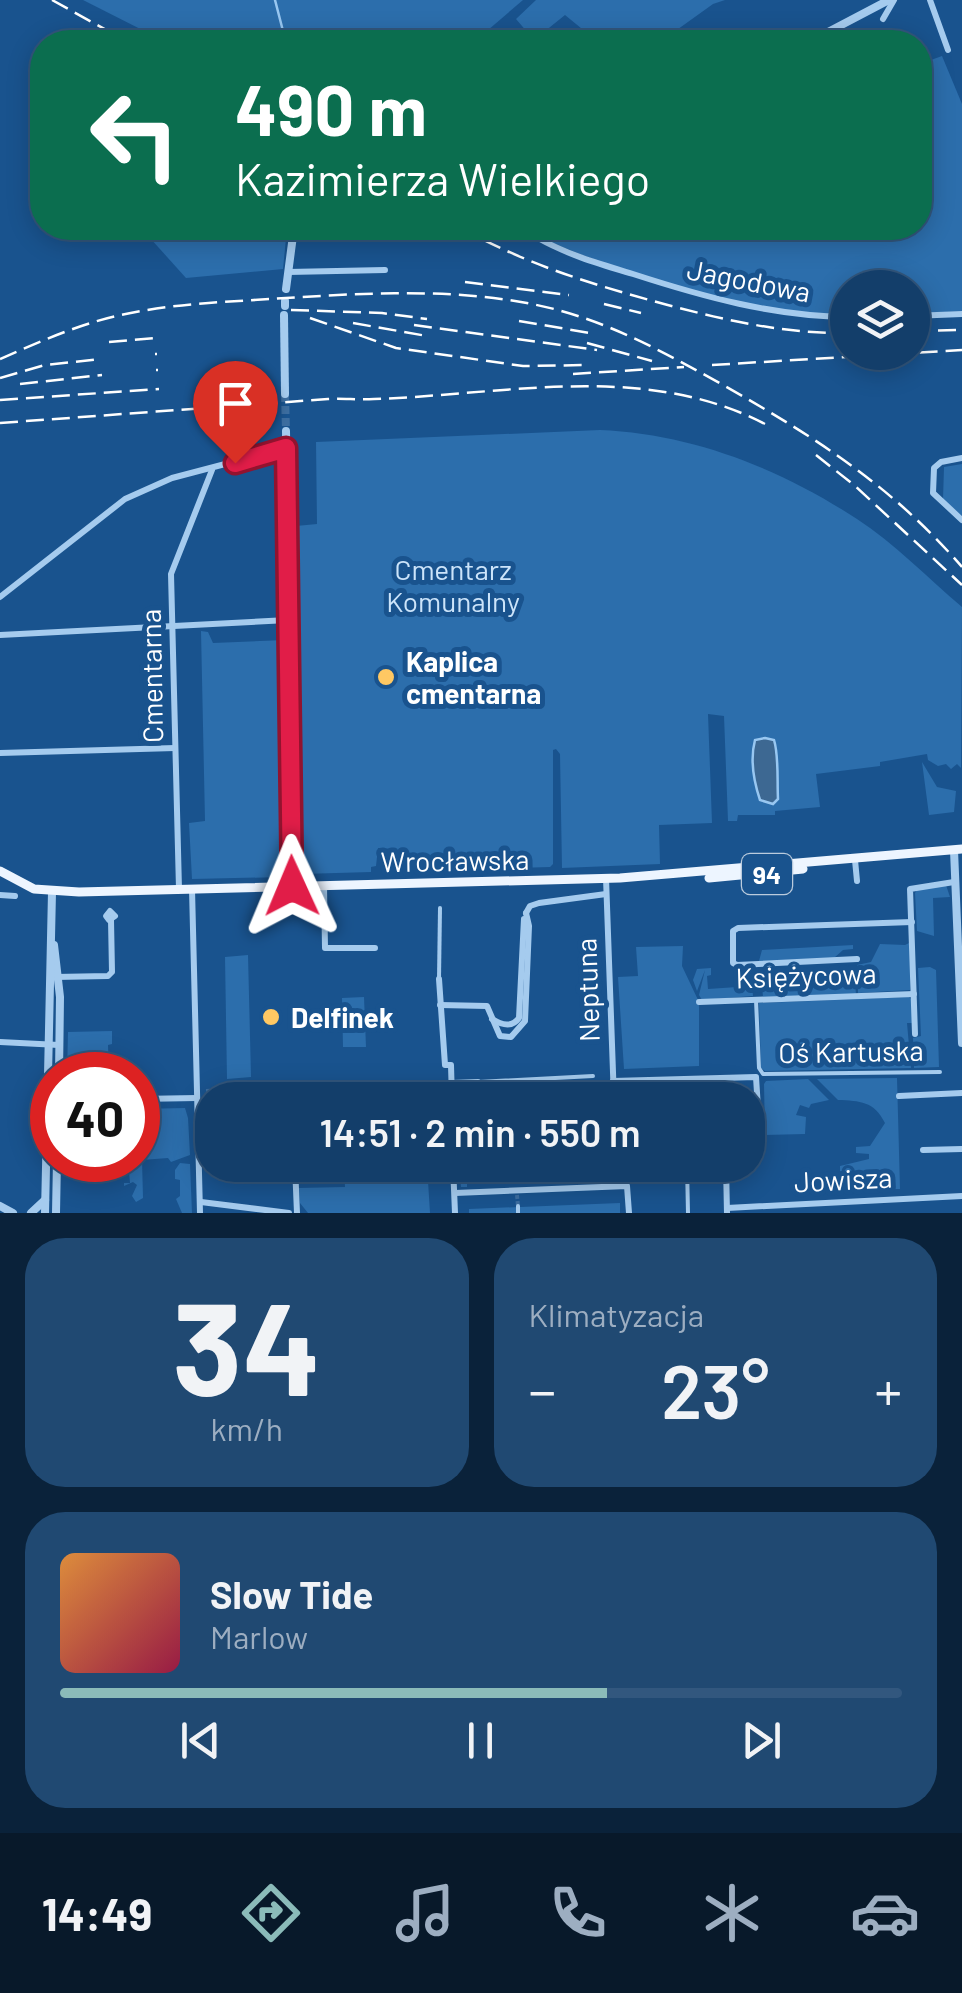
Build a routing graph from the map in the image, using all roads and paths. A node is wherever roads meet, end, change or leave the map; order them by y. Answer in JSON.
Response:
{"nodes":[{"id":1,"x":892,"y":0,"type":"edge"},
{"id":2,"x":930,"y":0,"type":"edge"},
{"id":3,"x":884,"y":20,"type":"dead end"},
{"id":4,"x":833,"y":30,"type":"edge"},
{"id":5,"x":948,"y":50,"type":"dead end"},
{"id":6,"x":292,"y":240,"type":"edge"},
{"id":7,"x":542,"y":240,"type":"edge"},
{"id":8,"x":385,"y":270,"type":"dead end"},
{"id":9,"x":288,"y":272,"type":"junction"},
{"id":10,"x":286,"y":289,"type":"dead end"},
{"id":11,"x":284,"y":308,"type":"dead end"},
{"id":12,"x":962,"y":314,"type":"edge"},
{"id":13,"x":930,"y":315,"type":"edge"},
{"id":14,"x":830,"y":317,"type":"edge"},
{"id":15,"x":285,"y":394,"type":"tunnel mouth"},
{"id":16,"x":286,"y":431,"type":"tunnel mouth"},
{"id":17,"x":286,"y":448,"type":"junction"},
{"id":18,"x":962,"y":458,"type":"edge"},
{"id":19,"x":212,"y":470,"type":"junction"},
{"id":20,"x":962,"y":520,"type":"edge"},
{"id":21,"x":0,"y":598,"type":"edge"},
{"id":22,"x":288,"y":620,"type":"junction"},
{"id":23,"x":171,"y":626,"type":"junction"},
{"id":24,"x":0,"y":635,"type":"edge"},
{"id":25,"x":175,"y":748,"type":"junction"},
{"id":26,"x":0,"y":752,"type":"edge"},
{"id":27,"x":958,"y":849,"type":"edge"},
{"id":28,"x":855,"y":860,"type":"junction"},
{"id":29,"x":0,"y":871,"type":"edge"},
{"id":30,"x":606,"y":878,"type":"junction"},
{"id":31,"x":857,"y":881,"type":"dead end"},
{"id":32,"x":954,"y":882,"type":"junction"},
{"id":33,"x":324,"y":885,"type":"junction"},
{"id":34,"x":292,"y":886,"type":"junction"},
{"id":35,"x":192,"y":889,"type":"junction"},
{"id":36,"x":179,"y":890,"type":"junction"},
{"id":37,"x":52,"y":892,"type":"junction"},
{"id":38,"x":606,"y":894,"type":"junction"},
{"id":39,"x":0,"y":895,"type":"edge"},
{"id":40,"x":15,"y":896,"type":"dead end"},
{"id":41,"x":440,"y":908,"type":"dead end"},
{"id":42,"x":526,"y":913,"type":"junction"},
{"id":43,"x":111,"y":920,"type":"dead end"},
{"id":44,"x":912,"y":922,"type":"junction"},
{"id":45,"x":375,"y":948,"type":"dead end"},
{"id":46,"x":857,"y":959,"type":"dead end"},
{"id":47,"x":54,"y":977,"type":"junction"},
{"id":48,"x":438,"y":979,"type":"joint"},
{"id":49,"x":914,"y":994,"type":"junction"},
{"id":50,"x":756,"y":1000,"type":"junction"},
{"id":51,"x":699,"y":1002,"type":"dead end"},
{"id":52,"x":440,"y":1004,"type":"junction"},
{"id":53,"x":492,"y":1018,"type":"junction"},
{"id":54,"x":915,"y":1034,"type":"dead end"},
{"id":55,"x":0,"y":1042,"type":"edge"},
{"id":56,"x":962,"y":1043,"type":"edge"},
{"id":57,"x":48,"y":1045,"type":"junction"},
{"id":58,"x":60,"y":1046,"type":"junction"},
{"id":59,"x":48,"y":1052,"type":"edge"},
{"id":60,"x":60,"y":1052,"type":"edge"},
{"id":61,"x":940,"y":1072,"type":"dead end"},
{"id":62,"x":593,"y":1076,"type":"dead end"},
{"id":63,"x":613,"y":1080,"type":"joint"},
{"id":64,"x":197,"y":1082,"type":"edge"},
{"id":65,"x":452,"y":1082,"type":"edge"},
{"id":66,"x":478,"y":1082,"type":"edge"},
{"id":67,"x":756,"y":1082,"type":"edge"},
{"id":68,"x":962,"y":1093,"type":"edge"},
{"id":69,"x":899,"y":1096,"type":"dead end"},
{"id":70,"x":160,"y":1098,"type":"edge"},
{"id":71,"x":195,"y":1098,"type":"tunnel mouth"},
{"id":72,"x":962,"y":1149,"type":"edge"},
{"id":73,"x":923,"y":1150,"type":"dead end"},
{"id":74,"x":47,"y":1182,"type":"edge"},
{"id":75,"x":57,"y":1182,"type":"edge"},
{"id":76,"x":199,"y":1182,"type":"edge"},
{"id":77,"x":296,"y":1182,"type":"edge"},
{"id":78,"x":454,"y":1182,"type":"edge"},
{"id":79,"x":627,"y":1182,"type":"edge"},
{"id":80,"x":687,"y":1182,"type":"edge"},
{"id":81,"x":726,"y":1182,"type":"edge"},
{"id":82,"x":628,"y":1186,"type":"junction"},
{"id":83,"x":455,"y":1193,"type":"junction"},
{"id":84,"x":962,"y":1196,"type":"edge"},
{"id":85,"x":46,"y":1200,"type":"junction"},
{"id":86,"x":200,"y":1202,"type":"junction"},
{"id":87,"x":0,"y":1206,"type":"edge"},
{"id":88,"x":518,"y":1206,"type":"dead end"},
{"id":89,"x":727,"y":1210,"type":"edge"},
{"id":90,"x":13,"y":1213,"type":"edge"},
{"id":91,"x":31,"y":1213,"type":"edge"},
{"id":92,"x":45,"y":1213,"type":"edge"},
{"id":93,"x":56,"y":1213,"type":"edge"},
{"id":94,"x":200,"y":1213,"type":"edge"},
{"id":95,"x":289,"y":1213,"type":"edge"},
{"id":96,"x":297,"y":1213,"type":"edge"},
{"id":97,"x":455,"y":1213,"type":"edge"},
{"id":98,"x":518,"y":1213,"type":"edge"},
{"id":99,"x":629,"y":1213,"type":"edge"},
{"id":100,"x":688,"y":1213,"type":"edge"}],
"edges":[{"from":1,"to":3,"type":"street"},
{"from":1,"to":4,"type":"street"},
{"from":2,"to":5,"type":"street"},
{"from":6,"to":9,"type":"street"},
{"from":7,"to":14,"type":"street","name":"Jagodowa"},
{"from":8,"to":9,"type":"street"},
{"from":9,"to":10,"type":"street"},
{"from":11,"to":15,"type":"street"},
{"from":12,"to":13,"type":"street"},
{"from":16,"to":17,"type":"street"},
{"from":17,"to":19,"type":"street"},
{"from":17,"to":22,"type":"street"},
{"from":18,"to":20,"type":"street"},
{"from":19,"to":21,"type":"street"},
{"from":19,"to":23,"type":"street","name":"Cmentarna"},
{"from":22,"to":23,"type":"street"},
{"from":22,"to":34,"type":"street"},
{"from":23,"to":24,"type":"street"},
{"from":23,"to":25,"type":"street","name":"Cmentarna"},
{"from":25,"to":26,"type":"street"},
{"from":25,"to":36,"type":"street","name":"Cmentarna"},
{"from":27,"to":28,"type":"main road","name":"Wrocławska","number":"94"},
{"from":27,"to":32,"type":"street"},
{"from":28,"to":30,"type":"main road","name":"Wrocławska","number":"94"},
{"from":28,"to":31,"type":"street"},
{"from":29,"to":37,"type":"main road","number":"94"},
{"from":30,"to":33,"type":"main road","name":"Wrocławska","number":"94"},
{"from":30,"to":38,"type":"street","name":"Neptuna"},
{"from":32,"to":44,"type":"street"},
{"from":32,"to":56,"type":"street"},
{"from":33,"to":34,"type":"main road","name":"Wrocławska","number":"94"},
{"from":33,"to":45,"type":"street"},
{"from":34,"to":35,"type":"main road","name":"Wrocławska","number":"94"},
{"from":35,"to":36,"type":"main road","name":"Wrocławska","number":"94"},
{"from":35,"to":64,"type":"street"},
{"from":36,"to":37,"type":"main road","name":"Wrocławska","number":"94"},
{"from":37,"to":47,"type":"street"},
{"from":38,"to":42,"type":"street"},
{"from":38,"to":63,"type":"street","name":"Neptuna"},
{"from":39,"to":40,"type":"street"},
{"from":41,"to":48,"type":"street"},
{"from":42,"to":53,"type":"street"},
{"from":42,"to":53,"type":"street"},
{"from":43,"to":47,"type":"street"},
{"from":44,"to":46,"type":"street"},
{"from":44,"to":49,"type":"street"},
{"from":47,"to":57,"type":"street"},
{"from":47,"to":58,"type":"street"},
{"from":48,"to":52,"type":"street"},
{"from":49,"to":50,"type":"street","name":"Księżycowa"},
{"from":49,"to":54,"type":"street"},
{"from":50,"to":51,"type":"street","name":"Księżycowa"},
{"from":50,"to":61,"type":"street","name":"Oś Kartuska"},
{"from":52,"to":53,"type":"street"},
{"from":52,"to":65,"type":"street"},
{"from":55,"to":57,"type":"street"},
{"from":57,"to":58,"type":"street"},
{"from":57,"to":59,"type":"street"},
{"from":58,"to":60,"type":"street"},
{"from":62,"to":66,"type":"street"},
{"from":63,"to":67,"type":"street"},
{"from":68,"to":69,"type":"street"},
{"from":70,"to":71,"type":"street"},
{"from":72,"to":73,"type":"street"},
{"from":74,"to":85,"type":"street"},
{"from":75,"to":93,"type":"street"},
{"from":76,"to":86,"type":"street"},
{"from":77,"to":96,"type":"street"},
{"from":78,"to":83,"type":"street"},
{"from":79,"to":82,"type":"street"},
{"from":80,"to":100,"type":"street"},
{"from":81,"to":89,"type":"street"},
{"from":82,"to":83,"type":"street"},
{"from":82,"to":99,"type":"street"},
{"from":83,"to":97,"type":"street"},
{"from":84,"to":89,"type":"street","name":"Jowisza"},
{"from":85,"to":91,"type":"street"},
{"from":85,"to":92,"type":"street"},
{"from":86,"to":94,"type":"street"},
{"from":86,"to":95,"type":"street"},
{"from":87,"to":90,"type":"street"},
{"from":88,"to":98,"type":"street"}]}
